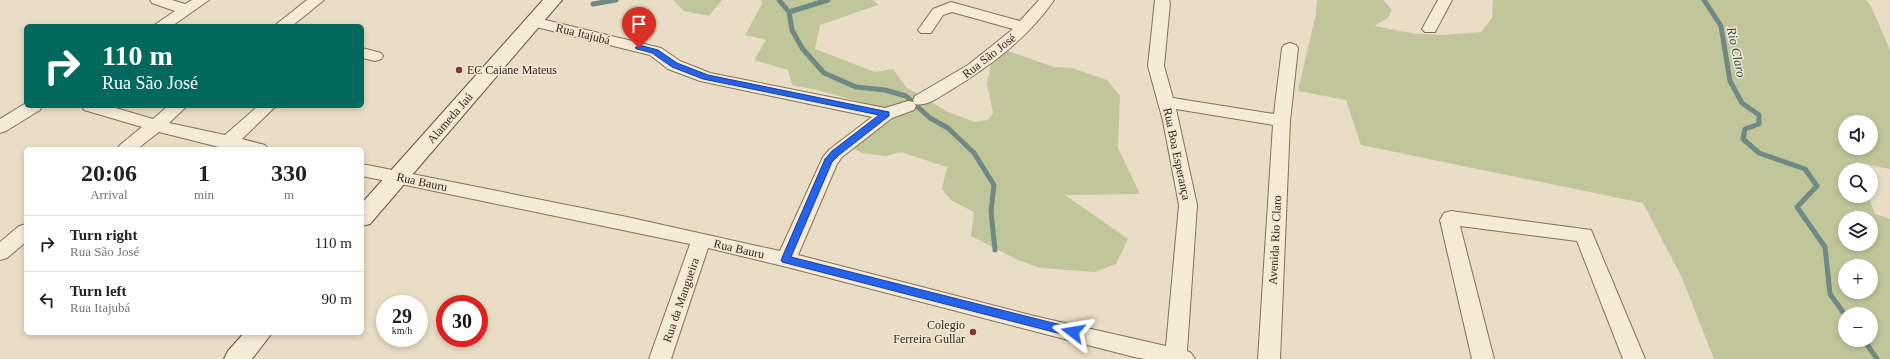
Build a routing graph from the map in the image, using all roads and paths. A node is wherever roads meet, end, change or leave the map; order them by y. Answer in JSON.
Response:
{"nodes":[{"id":1,"x":157,"y":0,"type":"edge"},
{"id":2,"x":202,"y":0,"type":"edge"},
{"id":3,"x":317,"y":0,"type":"edge"},
{"id":4,"x":553,"y":0,"type":"edge"},
{"id":5,"x":1047,"y":0,"type":"edge"},
{"id":6,"x":1162,"y":0,"type":"edge"},
{"id":7,"x":1445,"y":0,"type":"edge"},
{"id":8,"x":187,"y":10,"type":"junction"},
{"id":9,"x":533,"y":22,"type":"junction"},
{"id":10,"x":164,"y":24,"type":"edge"},
{"id":11,"x":285,"y":24,"type":"edge"},
{"id":12,"x":1024,"y":27,"type":"junction"},
{"id":13,"x":1430,"y":29,"type":"dead end"},
{"id":14,"x":926,"y":30,"type":"dead end"},
{"id":15,"x":1290,"y":48,"type":"dead end"},
{"id":16,"x":1166,"y":102,"type":"junction"},
{"id":17,"x":31,"y":108,"type":"edge"},
{"id":18,"x":97,"y":108,"type":"edge"},
{"id":19,"x":176,"y":108,"type":"edge"},
{"id":20,"x":266,"y":108,"type":"edge"},
{"id":21,"x":886,"y":114,"type":"junction"},
{"id":22,"x":1282,"y":121,"type":"junction"},
{"id":23,"x":155,"y":125,"type":"junction"},
{"id":24,"x":0,"y":127,"type":"edge"},
{"id":25,"x":227,"y":143,"type":"junction"},
{"id":26,"x":128,"y":147,"type":"edge"},
{"id":27,"x":248,"y":147,"type":"edge"},
{"id":28,"x":364,"y":170,"type":"edge"},
{"id":29,"x":399,"y":177,"type":"junction"},
{"id":30,"x":364,"y":216,"type":"edge"},
{"id":31,"x":24,"y":233,"type":"edge"},
{"id":32,"x":701,"y":240,"type":"junction"},
{"id":33,"x":0,"y":253,"type":"edge"},
{"id":34,"x":786,"y":260,"type":"junction"},
{"id":35,"x":257,"y":335,"type":"edge"},
{"id":36,"x":1180,"y":358,"type":"edge"},
{"id":37,"x":237,"y":359,"type":"edge"},
{"id":38,"x":660,"y":359,"type":"edge"},
{"id":39,"x":1269,"y":359,"type":"edge"},
{"id":40,"x":1482,"y":359,"type":"edge"},
{"id":41,"x":1634,"y":359,"type":"edge"}],
"edges":[{"from":1,"to":8,"type":"street"},
{"from":2,"to":8,"type":"street"},
{"from":3,"to":11,"type":"street"},
{"from":4,"to":9,"type":"main road","name":"Alameda Jaú"},
{"from":5,"to":12,"type":"street","name":"Rua São José"},
{"from":6,"to":16,"type":"street","name":"Rua Boa Esperança"},
{"from":7,"to":13,"type":"street"},
{"from":8,"to":10,"type":"street"},
{"from":9,"to":21,"type":"street","name":"Rua Itajubá"},
{"from":9,"to":29,"type":"main road","name":"Alameda Jaú"},
{"from":12,"to":14,"type":"street"},
{"from":12,"to":21,"type":"street","name":"Rua São José"},
{"from":15,"to":22,"type":"street","name":"Avenida Rio Claro"},
{"from":16,"to":22,"type":"street"},
{"from":16,"to":36,"type":"street","name":"Rua Boa Esperança"},
{"from":17,"to":24,"type":"street"},
{"from":18,"to":23,"type":"street"},
{"from":19,"to":23,"type":"street"},
{"from":20,"to":25,"type":"street"},
{"from":21,"to":34,"type":"street","name":"Rua São José"},
{"from":22,"to":39,"type":"street","name":"Avenida Rio Claro"},
{"from":23,"to":25,"type":"street"},
{"from":23,"to":26,"type":"street"},
{"from":25,"to":27,"type":"street"},
{"from":28,"to":29,"type":"street","name":"Rua Bauru"},
{"from":29,"to":30,"type":"main road","name":"Alameda Jaú"},
{"from":29,"to":32,"type":"street","name":"Rua Bauru"},
{"from":31,"to":33,"type":"street"},
{"from":32,"to":34,"type":"street","name":"Rua Bauru"},
{"from":32,"to":38,"type":"street","name":"Rua da Mangueira"},
{"from":34,"to":36,"type":"street","name":"Rua Bauru"},
{"from":35,"to":37,"type":"main road"},
{"from":40,"to":41,"type":"street"}]}
